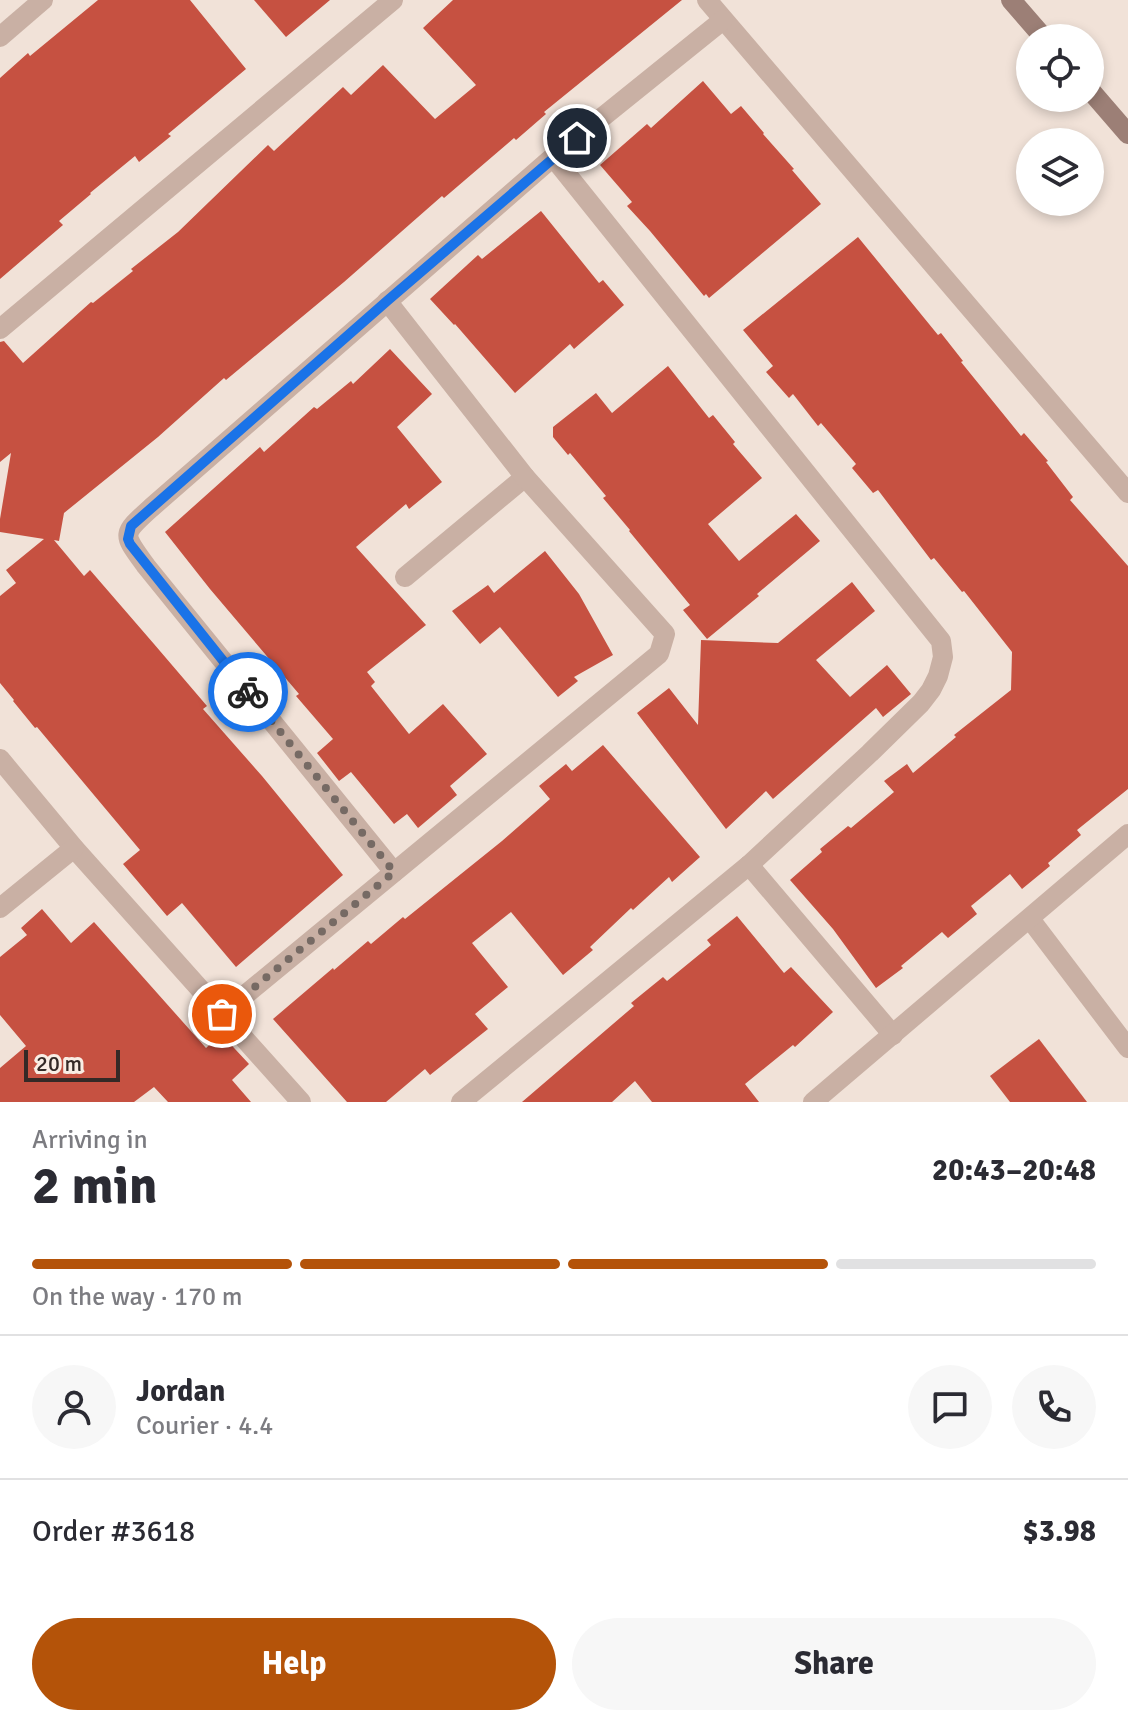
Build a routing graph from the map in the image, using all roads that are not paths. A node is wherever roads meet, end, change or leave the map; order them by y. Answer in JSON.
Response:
{"nodes":[{"id":1,"x":43,"y":0,"type":"edge"},
{"id":2,"x":393,"y":0,"type":"edge"},
{"id":3,"x":707,"y":0,"type":"edge"},
{"id":4,"x":1011,"y":0,"type":"edge"},
{"id":5,"x":723,"y":20,"type":"junction"},
{"id":6,"x":1032,"y":24,"type":"edge"},
{"id":7,"x":0,"y":37,"type":"edge"},
{"id":8,"x":1104,"y":106,"type":"edge"},
{"id":9,"x":1128,"y":134,"type":"edge"},
{"id":10,"x":553,"y":157,"type":"junction"},
{"id":11,"x":387,"y":301,"type":"junction"},
{"id":12,"x":0,"y":329,"type":"edge"},
{"id":13,"x":525,"y":477,"type":"junction"},
{"id":14,"x":1128,"y":493,"type":"edge"},
{"id":15,"x":405,"y":577,"type":"dead end"},
{"id":16,"x":0,"y":759,"type":"edge"},
{"id":17,"x":1128,"y":834,"type":"edge"},
{"id":18,"x":74,"y":848,"type":"junction"},
{"id":19,"x":749,"y":865,"type":"junction"},
{"id":20,"x":394,"y":872,"type":"junction"},
{"id":21,"x":0,"y":908,"type":"edge"},
{"id":22,"x":1030,"y":919,"type":"junction"},
{"id":23,"x":222,"y":1014,"type":"junction"},
{"id":24,"x":893,"y":1035,"type":"junction"},
{"id":25,"x":1128,"y":1048,"type":"edge"},
{"id":26,"x":301,"y":1102,"type":"edge"},
{"id":27,"x":461,"y":1102,"type":"edge"},
{"id":28,"x":813,"y":1102,"type":"edge"}],
"edges":[{"from":1,"to":7,"type":"street"},
{"from":2,"to":12,"type":"street"},
{"from":3,"to":5,"type":"street"},
{"from":4,"to":6,"type":"main road"},
{"from":5,"to":10,"type":"street"},
{"from":5,"to":14,"type":"street"},
{"from":8,"to":9,"type":"main road"},
{"from":10,"to":11,"type":"street"},
{"from":10,"to":19,"type":"street"},
{"from":11,"to":13,"type":"street"},
{"from":11,"to":20,"type":"street"},
{"from":13,"to":15,"type":"street"},
{"from":13,"to":20,"type":"street"},
{"from":16,"to":18,"type":"street"},
{"from":17,"to":22,"type":"street"},
{"from":18,"to":21,"type":"street"},
{"from":18,"to":23,"type":"street"},
{"from":19,"to":24,"type":"street"},
{"from":19,"to":27,"type":"street"},
{"from":20,"to":23,"type":"street"},
{"from":22,"to":24,"type":"street"},
{"from":22,"to":25,"type":"street"},
{"from":23,"to":26,"type":"street"},
{"from":24,"to":28,"type":"street"}]}
